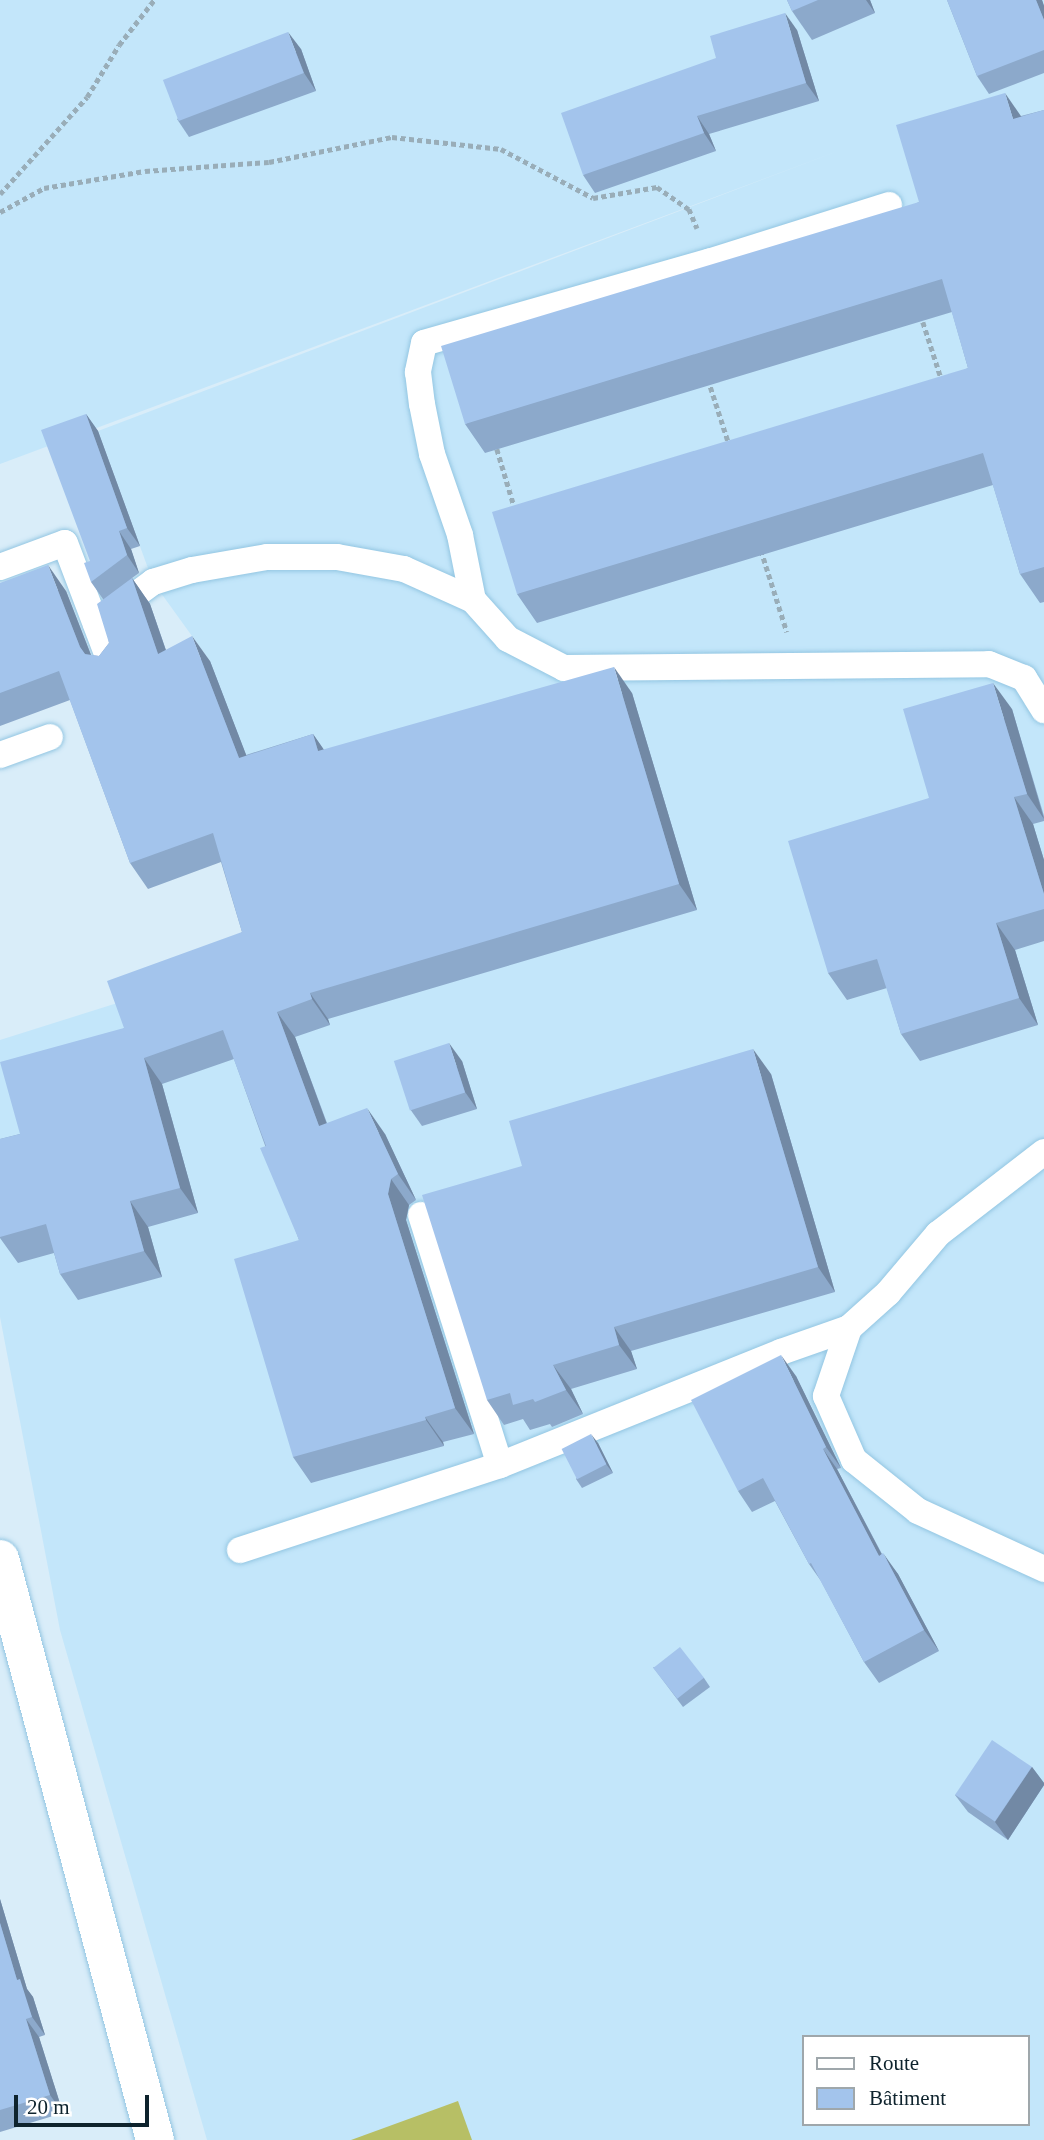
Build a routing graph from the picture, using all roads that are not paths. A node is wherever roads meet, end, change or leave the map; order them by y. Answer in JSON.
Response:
{"nodes":[{"id":1,"x":889,"y":205,"type":"dead end"},
{"id":2,"x":0,"y":567,"type":"edge"},
{"id":3,"x":473,"y":600,"type":"junction"},
{"id":4,"x":96,"y":624,"type":"junction"},
{"id":5,"x":112,"y":667,"type":"edge"},
{"id":6,"x":1044,"y":710,"type":"edge"},
{"id":7,"x":50,"y":737,"type":"dead end"},
{"id":8,"x":0,"y":755,"type":"edge"},
{"id":9,"x":1044,"y":1152,"type":"edge"},
{"id":10,"x":421,"y":1215,"type":"edge"},
{"id":11,"x":849,"y":1328,"type":"junction"},
{"id":12,"x":500,"y":1465,"type":"junction"},
{"id":13,"x":240,"y":1550,"type":"dead end"},
{"id":14,"x":0,"y":1559,"type":"edge"},
{"id":15,"x":1044,"y":1569,"type":"edge"},
{"id":16,"x":9,"y":1627,"type":"edge"},
{"id":17,"x":155,"y":2140,"type":"edge"}],
"edges":[{"from":1,"to":3,"type":"lane"},
{"from":2,"to":4,"type":"lane"},
{"from":3,"to":4,"type":"lane"},
{"from":3,"to":6,"type":"lane"},
{"from":4,"to":5,"type":"lane"},
{"from":7,"to":8,"type":"lane"},
{"from":9,"to":11,"type":"lane"},
{"from":10,"to":12,"type":"lane"},
{"from":11,"to":12,"type":"lane"},
{"from":11,"to":15,"type":"lane"},
{"from":12,"to":13,"type":"lane"},
{"from":14,"to":16,"type":"street"},
{"from":16,"to":17,"type":"street"}]}
